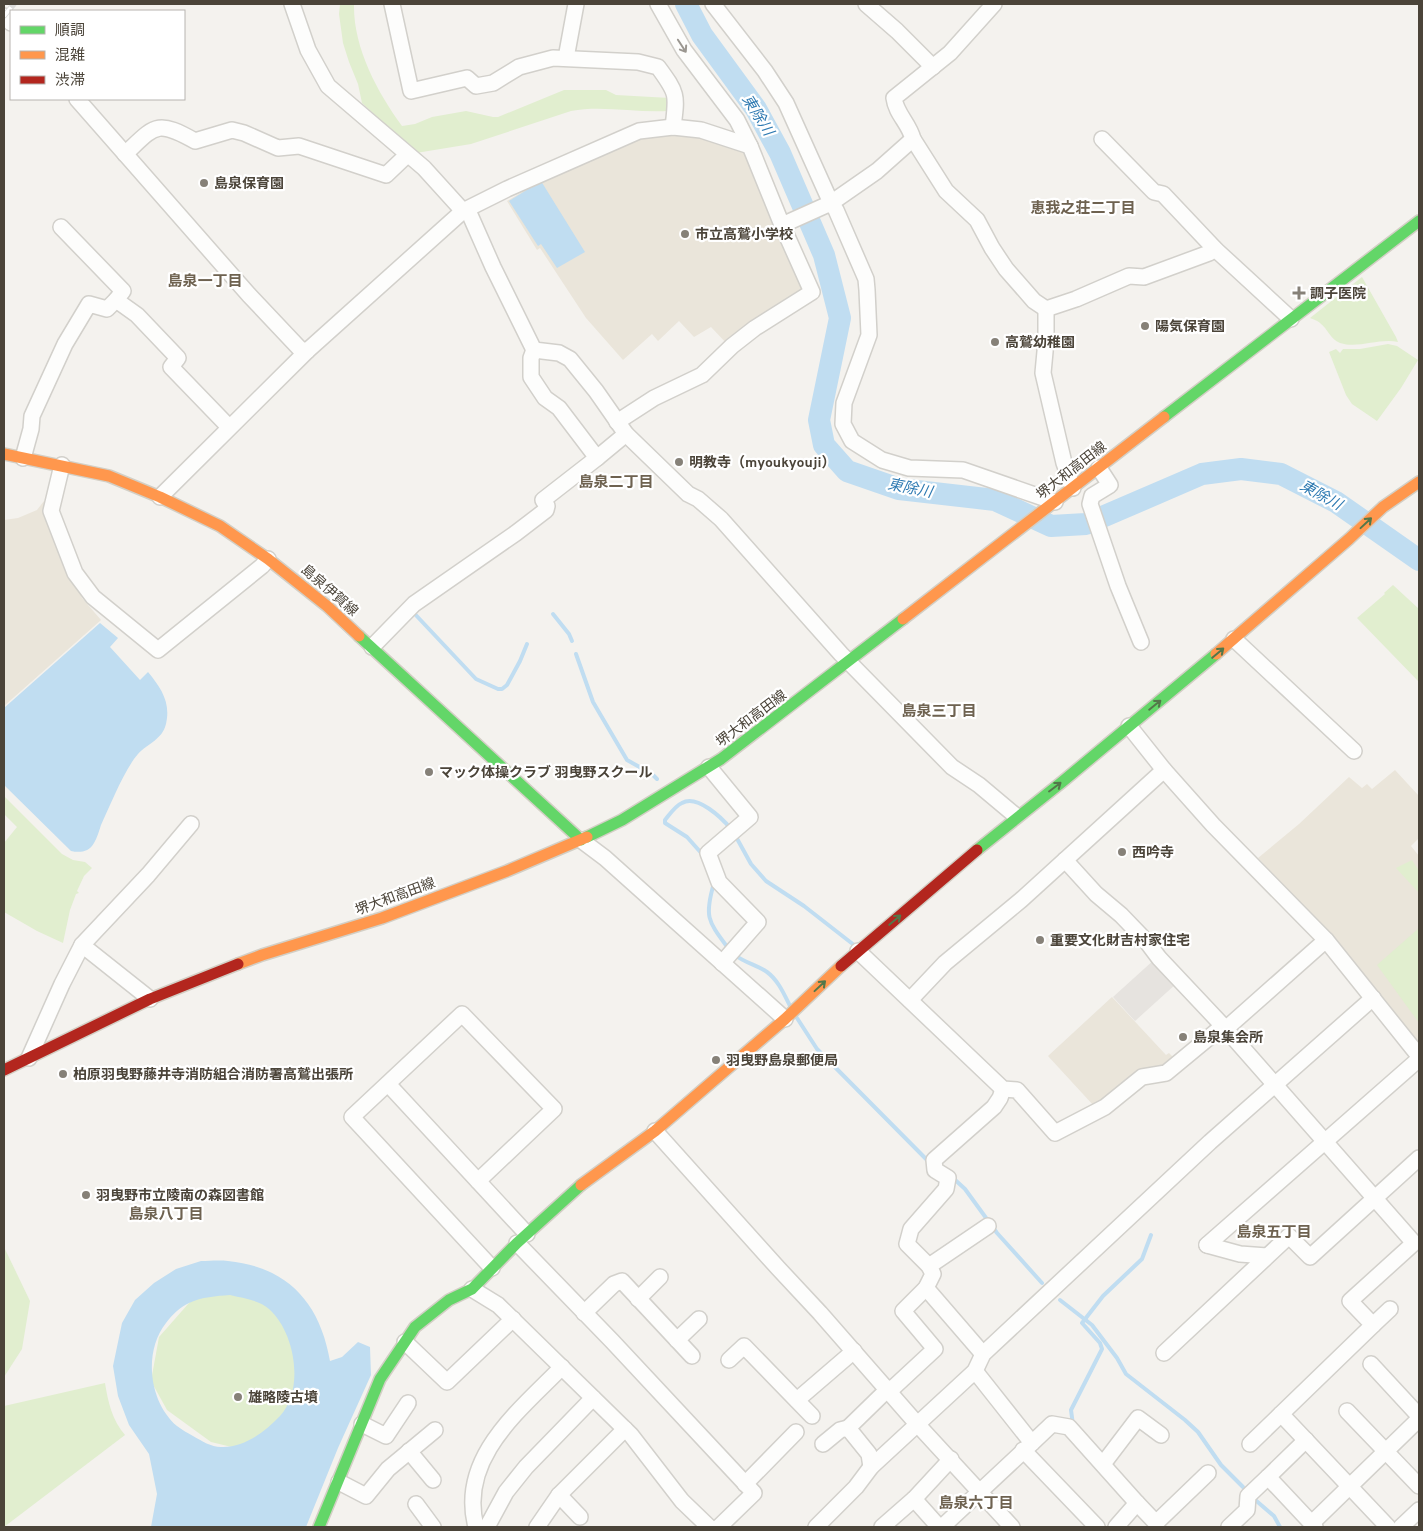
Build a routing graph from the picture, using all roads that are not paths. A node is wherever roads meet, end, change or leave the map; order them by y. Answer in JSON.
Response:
{"nodes":[{"id":1,"x":292,"y":4,"type":"edge"},
{"id":2,"x":392,"y":4,"type":"edge"},
{"id":3,"x":576,"y":4,"type":"edge"},
{"id":4,"x":658,"y":4,"type":"edge"},
{"id":5,"x":713,"y":4,"type":"edge"},
{"id":6,"x":866,"y":4,"type":"edge"},
{"id":7,"x":994,"y":4,"type":"edge"},
{"id":8,"x":566,"y":58,"type":"junction"},
{"id":9,"x":933,"y":67,"type":"junction"},
{"id":10,"x":78,"y":100,"type":"edge"},
{"id":11,"x":673,"y":128,"type":"junction"},
{"id":12,"x":913,"y":139,"type":"junction"},
{"id":13,"x":1102,"y":139,"type":"dead end"},
{"id":14,"x":750,"y":146,"type":"junction"},
{"id":15,"x":125,"y":154,"type":"junction"},
{"id":16,"x":407,"y":155,"type":"junction"},
{"id":17,"x":830,"y":203,"type":"junction"},
{"id":18,"x":463,"y":211,"type":"junction"},
{"id":19,"x":1419,"y":221,"type":"edge"},
{"id":20,"x":784,"y":224,"type":"junction"},
{"id":21,"x":61,"y":227,"type":"dead end"},
{"id":22,"x":1215,"y":249,"type":"junction"},
{"id":23,"x":116,"y":300,"type":"junction"},
{"id":24,"x":1046,"y":309,"type":"junction"},
{"id":25,"x":1291,"y":319,"type":"junction"},
{"id":26,"x":307,"y":350,"type":"junction"},
{"id":27,"x":534,"y":350,"type":"junction"},
{"id":28,"x":229,"y":427,"type":"junction"},
{"id":29,"x":622,"y":428,"type":"junction"},
{"id":30,"x":4,"y":454,"type":"edge"},
{"id":31,"x":23,"y":458,"type":"junction"},
{"id":32,"x":597,"y":458,"type":"junction"},
{"id":33,"x":62,"y":465,"type":"junction"},
{"id":34,"x":1099,"y":468,"type":"junction"},
{"id":35,"x":1419,"y":483,"type":"edge"},
{"id":36,"x":1073,"y":488,"type":"junction"},
{"id":37,"x":160,"y":496,"type":"junction"},
{"id":38,"x":1052,"y":505,"type":"junction"},
{"id":39,"x":268,"y":559,"type":"junction"},
{"id":40,"x":1234,"y":639,"type":"junction"},
{"id":41,"x":1140,"y":642,"type":"dead end"},
{"id":42,"x":372,"y":647,"type":"junction"},
{"id":43,"x":849,"y":662,"type":"junction"},
{"id":44,"x":1129,"y":726,"type":"junction"},
{"id":45,"x":1354,"y":751,"type":"dead end"},
{"id":46,"x":709,"y":767,"type":"junction"},
{"id":47,"x":1164,"y":770,"type":"junction"},
{"id":48,"x":1016,"y":816,"type":"junction"},
{"id":49,"x":191,"y":824,"type":"dead end"},
{"id":50,"x":581,"y":840,"type":"junction"},
{"id":51,"x":1065,"y":860,"type":"junction"},
{"id":52,"x":1326,"y":940,"type":"junction"},
{"id":53,"x":82,"y":945,"type":"junction"},
{"id":54,"x":858,"y":952,"type":"junction"},
{"id":55,"x":722,"y":963,"type":"junction"},
{"id":56,"x":1373,"y":998,"type":"junction"},
{"id":57,"x":150,"y":999,"type":"junction"},
{"id":58,"x":910,"y":1000,"type":"junction"},
{"id":59,"x":785,"y":1020,"type":"junction"},
{"id":60,"x":1225,"y":1028,"type":"junction"},
{"id":61,"x":29,"y":1058,"type":"junction"},
{"id":62,"x":1419,"y":1058,"type":"edge"},
{"id":63,"x":4,"y":1070,"type":"edge"},
{"id":64,"x":388,"y":1084,"type":"junction"},
{"id":65,"x":1275,"y":1085,"type":"junction"},
{"id":66,"x":1003,"y":1089,"type":"junction"},
{"id":67,"x":654,"y":1131,"type":"junction"},
{"id":68,"x":1325,"y":1142,"type":"junction"},
{"id":69,"x":1419,"y":1158,"type":"edge"},
{"id":70,"x":478,"y":1181,"type":"junction"},
{"id":71,"x":1375,"y":1197,"type":"junction"},
{"id":72,"x":988,"y":1226,"type":"dead end"},
{"id":73,"x":522,"y":1238,"type":"junction"},
{"id":74,"x":1417,"y":1246,"type":"edge"},
{"id":75,"x":1267,"y":1256,"type":"junction"},
{"id":76,"x":929,"y":1266,"type":"junction"},
{"id":77,"x":492,"y":1268,"type":"junction"},
{"id":78,"x":660,"y":1277,"type":"dead end"},
{"id":79,"x":926,"y":1288,"type":"junction"},
{"id":80,"x":472,"y":1289,"type":"junction"},
{"id":81,"x":638,"y":1299,"type":"junction"},
{"id":82,"x":1390,"y":1309,"type":"dead end"},
{"id":83,"x":584,"y":1313,"type":"junction"},
{"id":84,"x":513,"y":1319,"type":"junction"},
{"id":85,"x":699,"y":1319,"type":"dead end"},
{"id":86,"x":1373,"y":1325,"type":"junction"},
{"id":87,"x":677,"y":1340,"type":"junction"},
{"id":88,"x":406,"y":1342,"type":"junction"},
{"id":89,"x":854,"y":1352,"type":"junction"},
{"id":90,"x":1164,"y":1352,"type":"dead end"},
{"id":91,"x":983,"y":1354,"type":"junction"},
{"id":92,"x":692,"y":1356,"type":"dead end"},
{"id":93,"x":729,"y":1360,"type":"dead end"},
{"id":94,"x":1370,"y":1364,"type":"dead end"},
{"id":95,"x":562,"y":1368,"type":"junction"},
{"id":96,"x":974,"y":1371,"type":"junction"},
{"id":97,"x":887,"y":1390,"type":"junction"},
{"id":98,"x":593,"y":1398,"type":"junction"},
{"id":99,"x":797,"y":1400,"type":"junction"},
{"id":100,"x":408,"y":1403,"type":"dead end"},
{"id":101,"x":1347,"y":1410,"type":"dead end"},
{"id":102,"x":1281,"y":1414,"type":"junction"},
{"id":103,"x":812,"y":1416,"type":"dead end"},
{"id":104,"x":1419,"y":1417,"type":"edge"},
{"id":105,"x":362,"y":1424,"type":"junction"},
{"id":106,"x":918,"y":1425,"type":"junction"},
{"id":107,"x":848,"y":1428,"type":"junction"},
{"id":108,"x":624,"y":1429,"type":"junction"},
{"id":109,"x":435,"y":1430,"type":"dead end"},
{"id":110,"x":796,"y":1432,"type":"dead end"},
{"id":111,"x":1160,"y":1435,"type":"dead end"},
{"id":112,"x":1306,"y":1440,"type":"junction"},
{"id":113,"x":823,"y":1444,"type":"dead end"},
{"id":114,"x":1250,"y":1444,"type":"dead end"},
{"id":115,"x":1028,"y":1447,"type":"junction"},
{"id":116,"x":409,"y":1451,"type":"junction"},
{"id":117,"x":1386,"y":1452,"type":"junction"},
{"id":118,"x":951,"y":1459,"type":"junction"},
{"id":119,"x":1102,"y":1464,"type":"junction"},
{"id":120,"x":871,"y":1467,"type":"junction"},
{"id":121,"x":1208,"y":1473,"type":"dead end"},
{"id":122,"x":1268,"y":1477,"type":"junction"},
{"id":123,"x":433,"y":1480,"type":"dead end"},
{"id":124,"x":339,"y":1482,"type":"junction"},
{"id":125,"x":745,"y":1484,"type":"junction"},
{"id":126,"x":1419,"y":1486,"type":"edge"},
{"id":127,"x":1350,"y":1487,"type":"junction"},
{"id":128,"x":980,"y":1490,"type":"junction"},
{"id":129,"x":559,"y":1495,"type":"junction"},
{"id":130,"x":914,"y":1499,"type":"junction"},
{"id":131,"x":416,"y":1504,"type":"dead end"},
{"id":132,"x":1137,"y":1504,"type":"junction"},
{"id":133,"x":1419,"y":1510,"type":"edge"},
{"id":134,"x":580,"y":1517,"type":"dead end"},
{"id":135,"x":1238,"y":1524,"type":"edge"},
{"id":136,"x":1314,"y":1525,"type":"edge"},
{"id":137,"x":429,"y":1526,"type":"edge"},
{"id":138,"x":319,"y":1527,"type":"edge"},
{"id":139,"x":476,"y":1527,"type":"edge"},
{"id":140,"x":487,"y":1527,"type":"edge"},
{"id":141,"x":537,"y":1527,"type":"edge"},
{"id":142,"x":709,"y":1527,"type":"edge"},
{"id":143,"x":719,"y":1527,"type":"edge"},
{"id":144,"x":816,"y":1527,"type":"edge"},
{"id":145,"x":882,"y":1527,"type":"edge"},
{"id":146,"x":940,"y":1527,"type":"edge"},
{"id":147,"x":1012,"y":1527,"type":"edge"},
{"id":148,"x":1098,"y":1527,"type":"edge"},
{"id":149,"x":1116,"y":1527,"type":"edge"},
{"id":150,"x":1388,"y":1527,"type":"edge"},
{"id":151,"x":1401,"y":1527,"type":"edge"}],
"edges":[{"from":1,"to":16,"type":"street"},
{"from":2,"to":8,"type":"street"},
{"from":3,"to":8,"type":"street"},
{"from":4,"to":14,"type":"street","one_way":true},
{"from":5,"to":17,"type":"street"},
{"from":6,"to":9,"type":"street"},
{"from":7,"to":9,"type":"street"},
{"from":8,"to":11,"type":"street"},
{"from":9,"to":12,"type":"street"},
{"from":10,"to":15,"type":"street"},
{"from":11,"to":14,"type":"street"},
{"from":11,"to":18,"type":"street"},
{"from":12,"to":17,"type":"street"},
{"from":12,"to":24,"type":"street"},
{"from":13,"to":22,"type":"street"},
{"from":14,"to":20,"type":"street"},
{"from":15,"to":16,"type":"street"},
{"from":15,"to":26,"type":"street"},
{"from":16,"to":18,"type":"street"},
{"from":17,"to":20,"type":"street"},
{"from":17,"to":38,"type":"street"},
{"from":18,"to":26,"type":"street"},
{"from":18,"to":27,"type":"street"},
{"from":19,"to":25,"type":"main road","name":"堺大和高田線"},
{"from":20,"to":29,"type":"street"},
{"from":21,"to":23,"type":"street"},
{"from":22,"to":24,"type":"street"},
{"from":22,"to":25,"type":"street"},
{"from":23,"to":28,"type":"street"},
{"from":23,"to":31,"type":"street"},
{"from":24,"to":36,"type":"street"},
{"from":25,"to":34,"type":"main road","name":"堺大和高田線"},
{"from":26,"to":28,"type":"street"},
{"from":27,"to":29,"type":"street"},
{"from":27,"to":32,"type":"street"},
{"from":28,"to":37,"type":"street"},
{"from":29,"to":32,"type":"street"},
{"from":29,"to":43,"type":"street"},
{"from":30,"to":31,"type":"main road","name":"島泉伊賀線"},
{"from":31,"to":33,"type":"main road","name":"島泉伊賀線"},
{"from":32,"to":42,"type":"street"},
{"from":33,"to":37,"type":"main road","name":"島泉伊賀線"},
{"from":33,"to":39,"type":"street"},
{"from":34,"to":36,"type":"main road","name":"堺大和高田線"},
{"from":34,"to":41,"type":"street"},
{"from":40,"to":35,"type":"main road","one_way":true},
{"from":36,"to":38,"type":"main road","name":"堺大和高田線"},
{"from":37,"to":39,"type":"main road","name":"島泉伊賀線"},
{"from":38,"to":43,"type":"main road","name":"堺大和高田線"},
{"from":39,"to":42,"type":"main road","name":"島泉伊賀線"},
{"from":44,"to":40,"type":"main road","one_way":true},
{"from":40,"to":45,"type":"street"},
{"from":42,"to":50,"type":"main road","name":"島泉伊賀線"},
{"from":43,"to":46,"type":"main road","name":"堺大和高田線"},
{"from":43,"to":48,"type":"street"},
{"from":44,"to":47,"type":"street"},
{"from":48,"to":44,"type":"main road","one_way":true},
{"from":46,"to":50,"type":"main road","name":"堺大和高田線"},
{"from":46,"to":55,"type":"street"},
{"from":47,"to":51,"type":"street"},
{"from":47,"to":52,"type":"street"},
{"from":54,"to":48,"type":"main road","one_way":true},
{"from":49,"to":53,"type":"street"},
{"from":50,"to":55,"type":"street"},
{"from":50,"to":57,"type":"main road","name":"堺大和高田線"},
{"from":51,"to":58,"type":"street"},
{"from":51,"to":60,"type":"street"},
{"from":52,"to":56,"type":"street"},
{"from":52,"to":60,"type":"street"},
{"from":53,"to":57,"type":"street"},
{"from":53,"to":61,"type":"street"},
{"from":54,"to":58,"type":"street"},
{"from":59,"to":54,"type":"main road","one_way":true},
{"from":55,"to":59,"type":"street"},
{"from":56,"to":62,"type":"street"},
{"from":56,"to":65,"type":"street"},
{"from":57,"to":61,"type":"main road","name":"堺大和高田線"},
{"from":58,"to":66,"type":"street"},
{"from":59,"to":67,"type":"main road"},
{"from":60,"to":65,"type":"street"},
{"from":60,"to":66,"type":"street"},
{"from":61,"to":63,"type":"main road","name":"堺大和高田線"},
{"from":62,"to":68,"type":"street"},
{"from":64,"to":70,"type":"street"},
{"from":64,"to":70,"type":"street"},
{"from":64,"to":77,"type":"street"},
{"from":65,"to":68,"type":"street"},
{"from":65,"to":91,"type":"street"},
{"from":66,"to":76,"type":"street"},
{"from":67,"to":73,"type":"main road"},
{"from":67,"to":89,"type":"street"},
{"from":68,"to":71,"type":"street"},
{"from":68,"to":75,"type":"street"},
{"from":69,"to":71,"type":"street"},
{"from":70,"to":73,"type":"street"},
{"from":71,"to":74,"type":"street"},
{"from":71,"to":75,"type":"street"},
{"from":72,"to":76,"type":"street"},
{"from":73,"to":77,"type":"main road"},
{"from":73,"to":83,"type":"street"},
{"from":74,"to":86,"type":"street"},
{"from":75,"to":90,"type":"street"},
{"from":76,"to":79,"type":"street"},
{"from":77,"to":80,"type":"main road"},
{"from":78,"to":81,"type":"street"},
{"from":79,"to":91,"type":"street"},
{"from":79,"to":97,"type":"street"},
{"from":80,"to":84,"type":"street"},
{"from":80,"to":88,"type":"main road"},
{"from":81,"to":83,"type":"street"},
{"from":81,"to":87,"type":"street"},
{"from":82,"to":86,"type":"street"},
{"from":83,"to":125,"type":"street"},
{"from":84,"to":88,"type":"street"},
{"from":84,"to":95,"type":"street"},
{"from":85,"to":87,"type":"street"},
{"from":86,"to":102,"type":"street"},
{"from":87,"to":92,"type":"street"},
{"from":88,"to":105,"type":"main road"},
{"from":89,"to":97,"type":"street"},
{"from":89,"to":99,"type":"street"},
{"from":91,"to":96,"type":"street"},
{"from":93,"to":99,"type":"street"},
{"from":94,"to":104,"type":"street"},
{"from":95,"to":98,"type":"street"},
{"from":95,"to":139,"type":"street"},
{"from":96,"to":106,"type":"street"},
{"from":96,"to":115,"type":"street"},
{"from":97,"to":106,"type":"street"},
{"from":97,"to":107,"type":"street"},
{"from":98,"to":108,"type":"street"},
{"from":98,"to":140,"type":"street"},
{"from":99,"to":103,"type":"street"},
{"from":100,"to":105,"type":"street"},
{"from":101,"to":117,"type":"street"},
{"from":102,"to":112,"type":"street"},
{"from":102,"to":114,"type":"street"},
{"from":104,"to":117,"type":"street"},
{"from":105,"to":124,"type":"main road"},
{"from":106,"to":118,"type":"street"},
{"from":106,"to":120,"type":"street"},
{"from":107,"to":113,"type":"street"},
{"from":107,"to":120,"type":"street"},
{"from":108,"to":129,"type":"street"},
{"from":108,"to":142,"type":"street"},
{"from":109,"to":116,"type":"street"},
{"from":110,"to":125,"type":"street"},
{"from":111,"to":119,"type":"street"},
{"from":112,"to":122,"type":"street"},
{"from":112,"to":127,"type":"street"},
{"from":115,"to":119,"type":"street"},
{"from":115,"to":128,"type":"street"},
{"from":115,"to":148,"type":"street"},
{"from":116,"to":123,"type":"street"},
{"from":116,"to":124,"type":"street"},
{"from":117,"to":126,"type":"street"},
{"from":117,"to":127,"type":"street"},
{"from":118,"to":128,"type":"street"},
{"from":118,"to":130,"type":"street"},
{"from":119,"to":132,"type":"street"},
{"from":120,"to":144,"type":"street"},
{"from":121,"to":132,"type":"street"},
{"from":122,"to":135,"type":"street"},
{"from":122,"to":136,"type":"street"},
{"from":124,"to":138,"type":"main road"},
{"from":125,"to":143,"type":"street"},
{"from":127,"to":136,"type":"street"},
{"from":127,"to":150,"type":"street"},
{"from":128,"to":146,"type":"street"},
{"from":128,"to":147,"type":"street"},
{"from":129,"to":134,"type":"street"},
{"from":129,"to":141,"type":"street"},
{"from":130,"to":145,"type":"street"},
{"from":130,"to":146,"type":"street"},
{"from":131,"to":137,"type":"street"},
{"from":132,"to":149,"type":"street"},
{"from":133,"to":151,"type":"street"}]}
